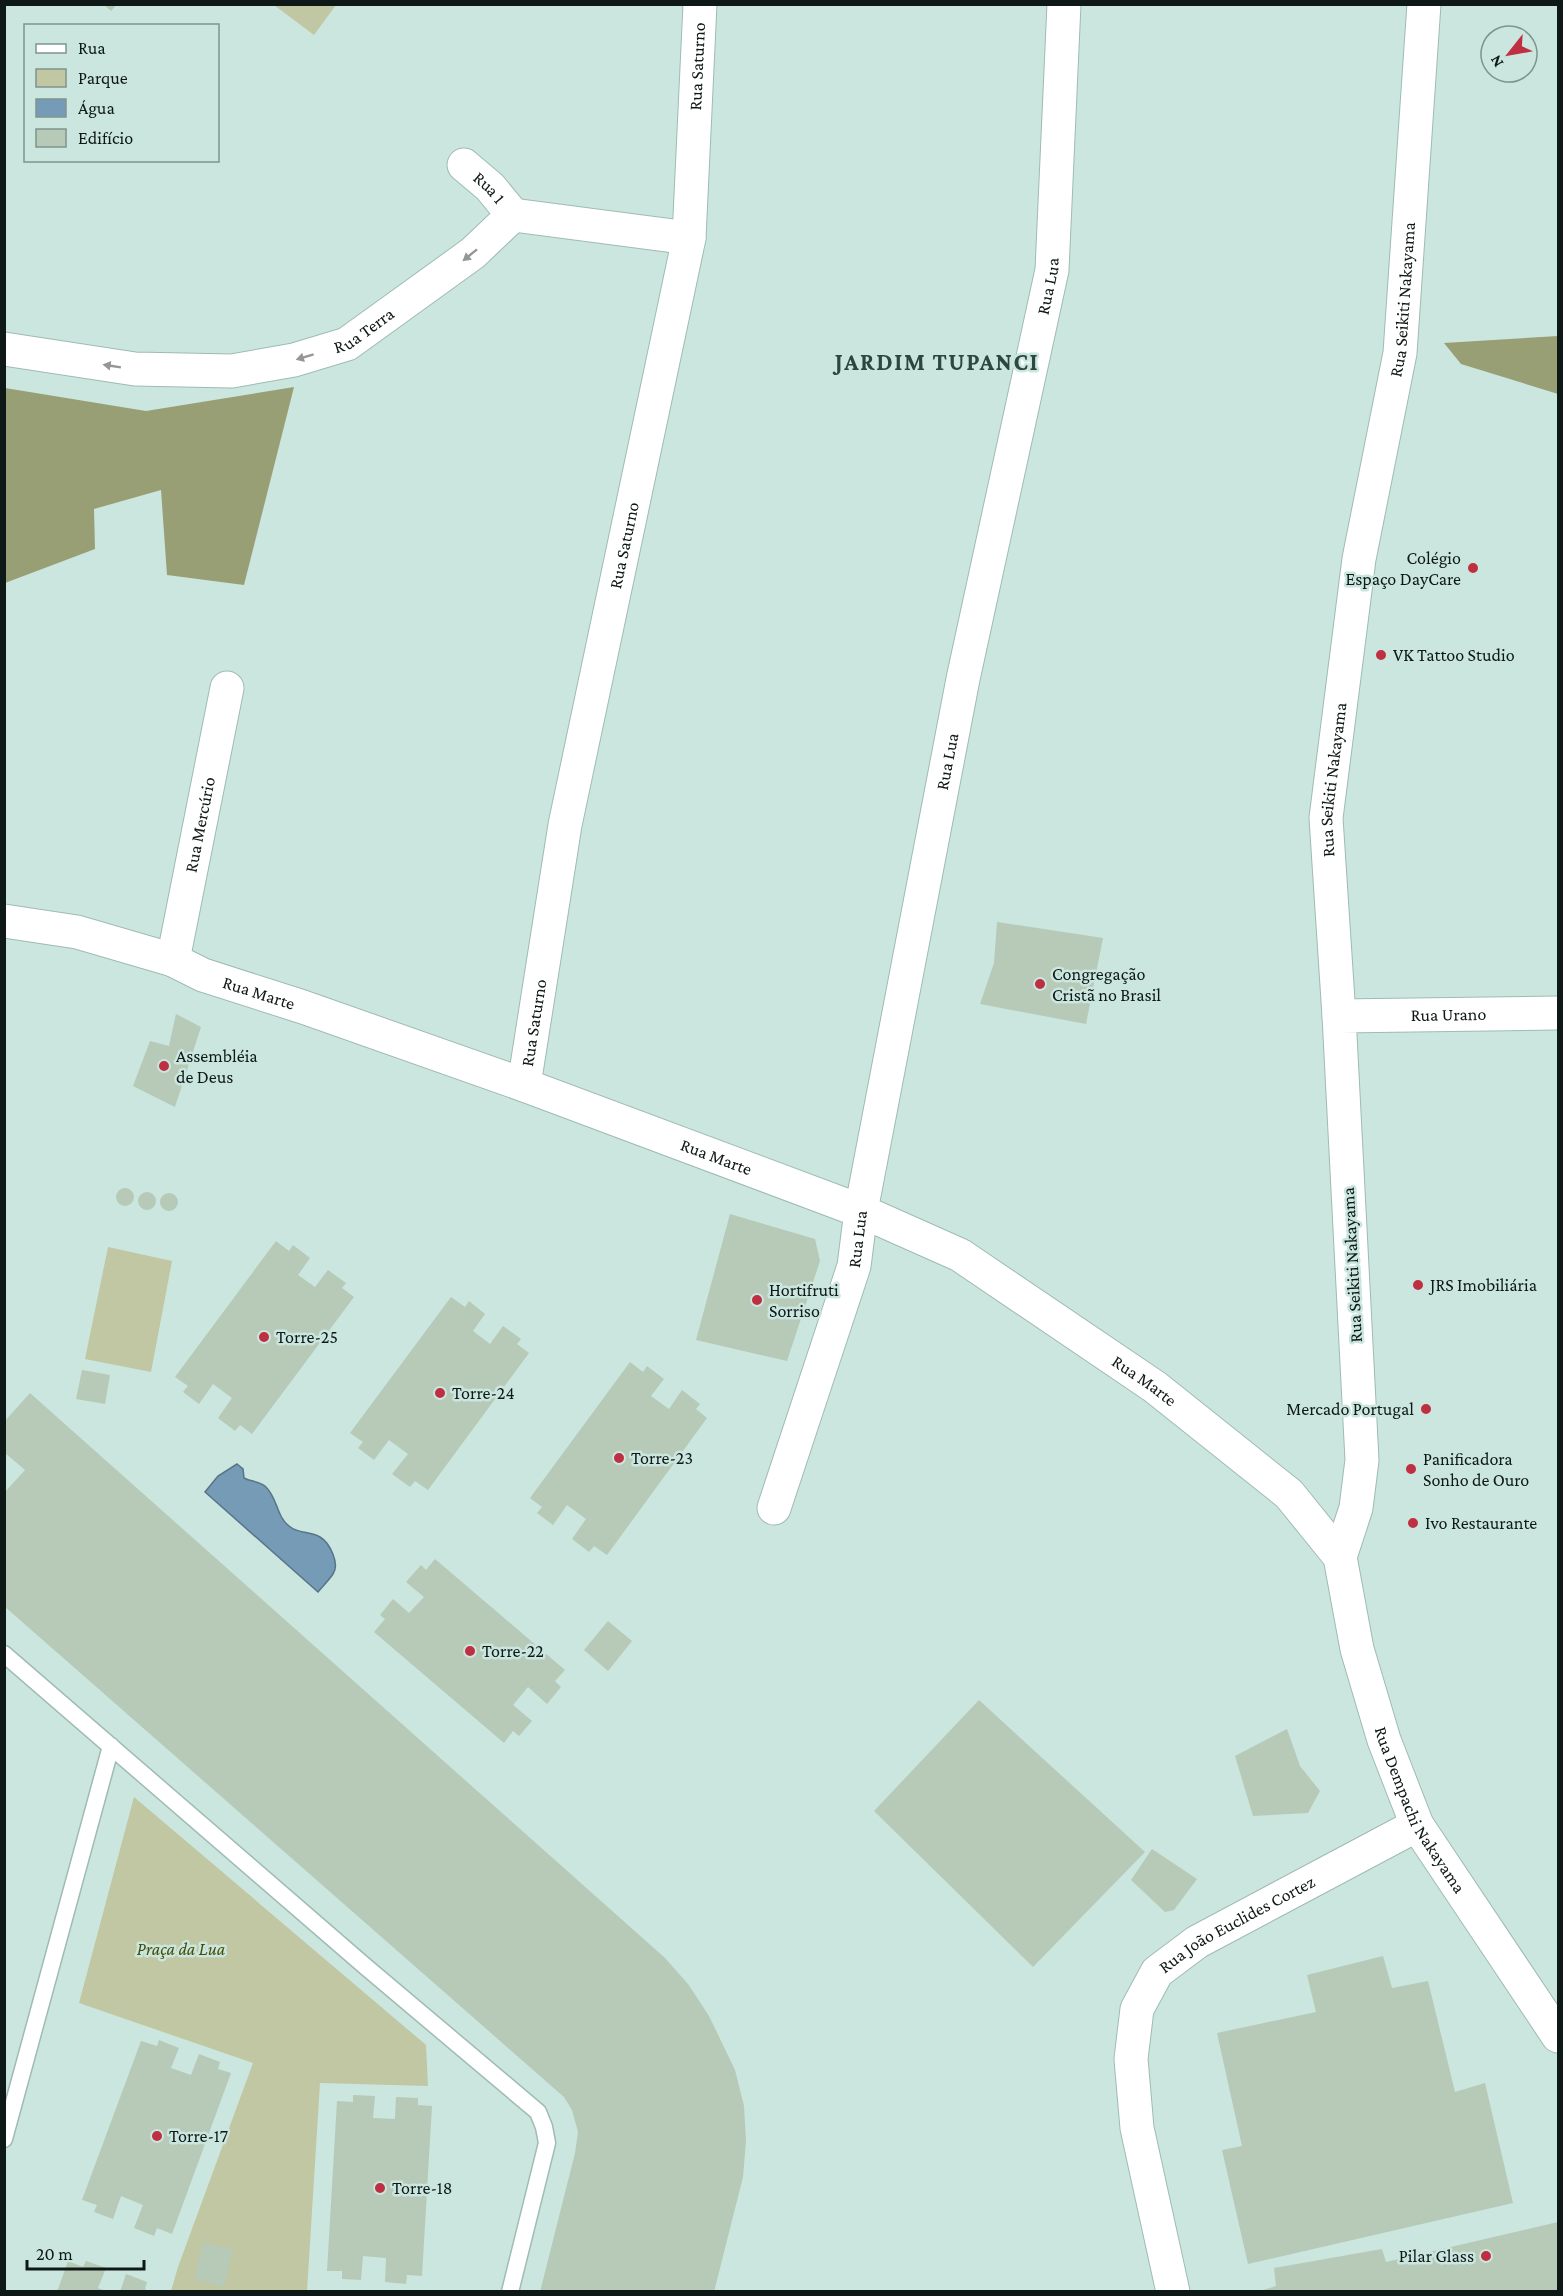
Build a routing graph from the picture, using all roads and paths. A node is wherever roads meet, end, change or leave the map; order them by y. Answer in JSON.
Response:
{"nodes":[{"id":1,"x":700,"y":4,"type":"edge"},
{"id":2,"x":1064,"y":4,"type":"edge"},
{"id":3,"x":1424,"y":4,"type":"edge"},
{"id":4,"x":464,"y":165,"type":"dead end"},
{"id":5,"x":513,"y":215,"type":"junction"},
{"id":6,"x":689,"y":238,"type":"junction"},
{"id":7,"x":4,"y":349,"type":"edge"},
{"id":8,"x":227,"y":688,"type":"dead end"},
{"id":9,"x":4,"y":921,"type":"edge"},
{"id":10,"x":173,"y":960,"type":"junction"},
{"id":11,"x":1558,"y":1013,"type":"edge"},
{"id":12,"x":1339,"y":1016,"type":"junction"},
{"id":13,"x":524,"y":1085,"type":"junction"},
{"id":14,"x":861,"y":1211,"type":"junction"},
{"id":15,"x":774,"y":1508,"type":"dead end"},
{"id":16,"x":1340,"y":1557,"type":"junction"},
{"id":17,"x":4,"y":1654,"type":"edge"},
{"id":18,"x":111,"y":1746,"type":"junction"},
{"id":19,"x":1417,"y":1825,"type":"junction"},
{"id":20,"x":1558,"y":2036,"type":"edge"},
{"id":21,"x":4,"y":2139,"type":"edge"},
{"id":22,"x":510,"y":2292,"type":"edge"},
{"id":23,"x":1173,"y":2292,"type":"edge"}],
"edges":[{"from":1,"to":6,"type":"street","name":"Rua Saturno"},
{"from":2,"to":14,"type":"street","name":"Rua Lua"},
{"from":3,"to":12,"type":"street","name":"Rua Seikiti Nakayama"},
{"from":4,"to":5,"type":"street","name":"Rua 1"},
{"from":5,"to":6,"type":"street"},
{"from":5,"to":7,"type":"street","name":"Rua Terra","one_way":true},
{"from":6,"to":13,"type":"street","name":"Rua Saturno"},
{"from":8,"to":10,"type":"street","name":"Rua Mercúrio"},
{"from":9,"to":10,"type":"street","name":"Rua Marte"},
{"from":10,"to":13,"type":"street","name":"Rua Marte"},
{"from":11,"to":12,"type":"street","name":"Rua Urano"},
{"from":12,"to":16,"type":"street","name":"Rua Seikiti Nakayama"},
{"from":13,"to":14,"type":"street","name":"Rua Marte"},
{"from":14,"to":15,"type":"street","name":"Rua Lua"},
{"from":14,"to":16,"type":"street","name":"Rua Marte"},
{"from":16,"to":19,"type":"street","name":"Rua Dempachi Nakayama"},
{"from":17,"to":18,"type":"lane"},
{"from":18,"to":21,"type":"lane"},
{"from":18,"to":22,"type":"lane"},
{"from":19,"to":20,"type":"street","name":"Rua Dempachi Nakayama"},
{"from":19,"to":23,"type":"street","name":"Rua João Euclides Cortez"}]}
